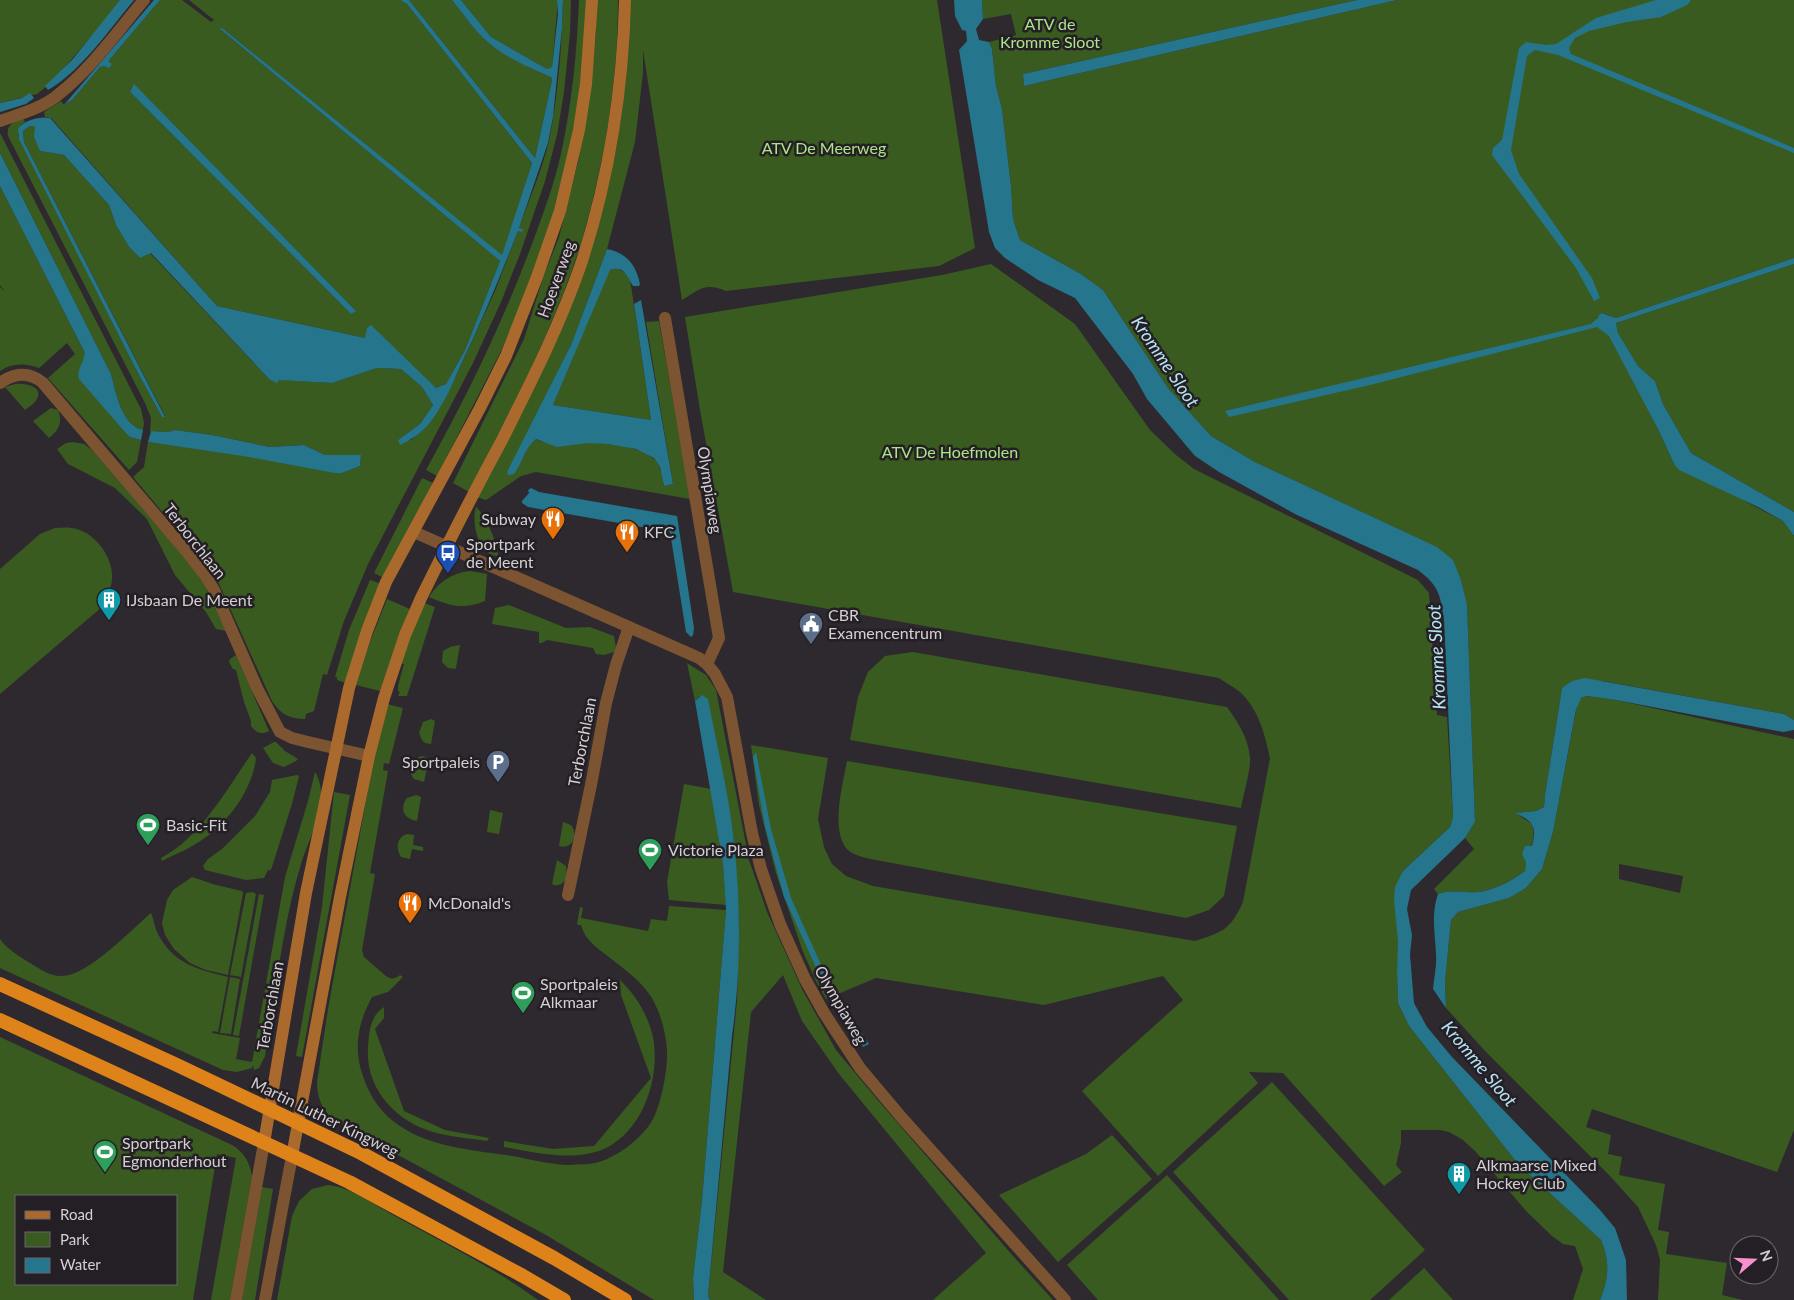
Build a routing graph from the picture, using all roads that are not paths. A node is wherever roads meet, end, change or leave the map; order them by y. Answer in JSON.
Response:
{"nodes":[{"id":1,"x":144,"y":0,"type":"edge"},
{"id":2,"x":592,"y":0,"type":"edge"},
{"id":3,"x":625,"y":0,"type":"edge"},
{"id":4,"x":0,"y":121,"type":"edge"},
{"id":5,"x":665,"y":318,"type":"dead end"},
{"id":6,"x":0,"y":383,"type":"edge"},
{"id":7,"x":414,"y":532,"type":"junction"},
{"id":8,"x":447,"y":546,"type":"junction"},
{"id":9,"x":629,"y":627,"type":"junction"},
{"id":10,"x":707,"y":664,"type":"junction"},
{"id":11,"x":336,"y":749,"type":"junction"},
{"id":12,"x":369,"y":756,"type":"junction"},
{"id":13,"x":568,"y":895,"type":"dead end"},
{"id":14,"x":0,"y":984,"type":"edge"},
{"id":15,"x":0,"y":1020,"type":"edge"},
{"id":16,"x":269,"y":1109,"type":"junction"},
{"id":17,"x":298,"y":1123,"type":"junction"},
{"id":18,"x":264,"y":1143,"type":"junction"},
{"id":19,"x":292,"y":1156,"type":"junction"},
{"id":20,"x":236,"y":1300,"type":"edge"},
{"id":21,"x":265,"y":1300,"type":"edge"},
{"id":22,"x":564,"y":1300,"type":"edge"},
{"id":23,"x":625,"y":1300,"type":"edge"},
{"id":24,"x":1065,"y":1300,"type":"edge"}],
"edges":[{"from":1,"to":4,"type":"street"},
{"from":2,"to":7,"type":"main road","name":"Hoeverweg"},
{"from":3,"to":8,"type":"main road","name":"Hoeverweg"},
{"from":5,"to":10,"type":"street","name":"Olympiaweg"},
{"from":6,"to":11,"type":"street","name":"Terborchlaan"},
{"from":7,"to":8,"type":"street"},
{"from":7,"to":11,"type":"main road","name":"Terborchlaan"},
{"from":8,"to":9,"type":"street","name":"Olympiaweg"},
{"from":8,"to":12,"type":"main road"},
{"from":9,"to":10,"type":"street","name":"Olympiaweg"},
{"from":9,"to":13,"type":"street","name":"Terborchlaan"},
{"from":10,"to":24,"type":"street","name":"Olympiaweg"},
{"from":11,"to":12,"type":"street","name":"Terborchlaan"},
{"from":11,"to":16,"type":"main road","name":"Terborchlaan"},
{"from":12,"to":17,"type":"main road"},
{"from":14,"to":16,"type":"highway","name":"Martin Luther Kingweg"},
{"from":15,"to":18,"type":"highway"},
{"from":16,"to":17,"type":"highway","name":"Martin Luther Kingweg"},
{"from":16,"to":18,"type":"main road","name":"Terborchlaan"},
{"from":17,"to":19,"type":"main road"},
{"from":17,"to":23,"type":"highway","name":"Martin Luther Kingweg"},
{"from":18,"to":19,"type":"highway"},
{"from":18,"to":20,"type":"street","name":"Terborchlaan"},
{"from":19,"to":21,"type":"street"},
{"from":19,"to":22,"type":"highway"}]}
